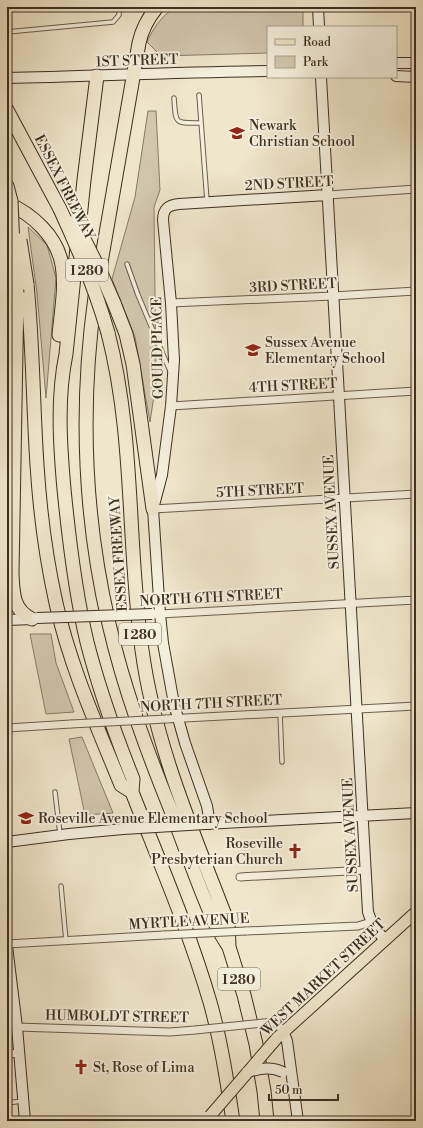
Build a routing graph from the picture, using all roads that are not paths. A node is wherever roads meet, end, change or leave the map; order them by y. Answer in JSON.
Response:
{"nodes":[{"id":1,"x":119,"y":7,"type":"edge"},
{"id":2,"x":157,"y":7,"type":"edge"},
{"id":3,"x":318,"y":7,"type":"edge"},
{"id":4,"x":319,"y":26,"type":"edge"},
{"id":5,"x":7,"y":32,"type":"edge"},
{"id":6,"x":397,"y":63,"type":"edge"},
{"id":7,"x":416,"y":63,"type":"edge"},
{"id":8,"x":267,"y":71,"type":"edge"},
{"id":9,"x":134,"y":74,"type":"junction"},
{"id":10,"x":97,"y":76,"type":"junction"},
{"id":11,"x":397,"y":76,"type":"edge"},
{"id":12,"x":416,"y":77,"type":"edge"},
{"id":13,"x":7,"y":78,"type":"edge"},
{"id":14,"x":321,"y":78,"type":"edge"},
{"id":15,"x":199,"y":95,"type":"dead end"},
{"id":16,"x":174,"y":98,"type":"dead end"},
{"id":17,"x":7,"y":110,"type":"edge"},
{"id":18,"x":201,"y":123,"type":"junction"},
{"id":19,"x":7,"y":186,"type":"edge"},
{"id":20,"x":416,"y":189,"type":"edge"},
{"id":21,"x":328,"y":195,"type":"junction"},
{"id":22,"x":9,"y":202,"type":"edge"},
{"id":23,"x":207,"y":202,"type":"junction"},
{"id":24,"x":60,"y":209,"type":"junction"},
{"id":25,"x":165,"y":210,"type":"joint"},
{"id":26,"x":127,"y":264,"type":"dead end"},
{"id":27,"x":22,"y":289,"type":"junction"},
{"id":28,"x":416,"y":291,"type":"edge"},
{"id":29,"x":333,"y":296,"type":"junction"},
{"id":30,"x":171,"y":304,"type":"junction"},
{"id":31,"x":63,"y":368,"type":"junction"},
{"id":32,"x":173,"y":378,"type":"junction"},
{"id":33,"x":416,"y":391,"type":"edge"},
{"id":34,"x":339,"y":395,"type":"junction"},
{"id":35,"x":171,"y":406,"type":"junction"},
{"id":36,"x":14,"y":477,"type":"junction"},
{"id":37,"x":416,"y":494,"type":"edge"},
{"id":38,"x":345,"y":498,"type":"junction"},
{"id":39,"x":7,"y":500,"type":"edge"},
{"id":40,"x":153,"y":509,"type":"junction"},
{"id":41,"x":416,"y":600,"type":"edge"},
{"id":42,"x":350,"y":604,"type":"junction"},
{"id":43,"x":156,"y":614,"type":"junction"},
{"id":44,"x":34,"y":618,"type":"junction"},
{"id":45,"x":7,"y":620,"type":"edge"},
{"id":46,"x":416,"y":706,"type":"edge"},
{"id":47,"x":356,"y":709,"type":"junction"},
{"id":48,"x":280,"y":713,"type":"junction"},
{"id":49,"x":178,"y":718,"type":"junction"},
{"id":50,"x":7,"y":728,"type":"edge"},
{"id":51,"x":282,"y":762,"type":"dead end"},
{"id":52,"x":55,"y":792,"type":"dead end"},
{"id":53,"x":132,"y":792,"type":"junction"},
{"id":54,"x":416,"y":813,"type":"edge"},
{"id":55,"x":363,"y":816,"type":"junction"},
{"id":56,"x":208,"y":824,"type":"junction"},
{"id":57,"x":60,"y":835,"type":"junction"},
{"id":58,"x":7,"y":842,"type":"edge"},
{"id":59,"x":366,"y":870,"type":"junction"},
{"id":60,"x":240,"y":877,"type":"dead end"},
{"id":61,"x":61,"y":886,"type":"dead end"},
{"id":62,"x":416,"y":912,"type":"edge"},
{"id":63,"x":371,"y":922,"type":"junction"},
{"id":64,"x":384,"y":940,"type":"junction"},
{"id":65,"x":66,"y":941,"type":"junction"},
{"id":66,"x":7,"y":945,"type":"edge"},
{"id":67,"x":229,"y":947,"type":"junction"},
{"id":68,"x":9,"y":982,"type":"edge"},
{"id":69,"x":18,"y":1027,"type":"junction"},
{"id":70,"x":280,"y":1035,"type":"junction"},
{"id":71,"x":20,"y":1053,"type":"junction"},
{"id":72,"x":7,"y":1054,"type":"edge"},
{"id":73,"x":247,"y":1072,"type":"junction"},
{"id":74,"x":293,"y":1084,"type":"junction"},
{"id":75,"x":24,"y":1101,"type":"junction"},
{"id":76,"x":7,"y":1103,"type":"edge"},
{"id":77,"x":208,"y":1119,"type":"edge"},
{"id":78,"x":25,"y":1121,"type":"edge"},
{"id":79,"x":233,"y":1121,"type":"edge"},
{"id":80,"x":267,"y":1121,"type":"edge"},
{"id":81,"x":298,"y":1121,"type":"edge"}],
"edges":[{"from":1,"to":5,"type":"lane"},
{"from":2,"to":9,"type":"highway"},
{"from":3,"to":4,"type":"street"},
{"from":6,"to":7,"type":"street"},
{"from":8,"to":9,"type":"street","name":"1ST STREET"},
{"from":9,"to":10,"type":"street","name":"1ST STREET"},
{"from":9,"to":67,"type":"highway"},
{"from":10,"to":13,"type":"street","name":"1ST STREET"},
{"from":10,"to":31,"type":"highway"},
{"from":11,"to":12,"type":"street"},
{"from":14,"to":21,"type":"street","name":"SUSSEX AVENUE"},
{"from":15,"to":18,"type":"lane"},
{"from":16,"to":18,"type":"lane"},
{"from":17,"to":24,"type":"highway","name":"ESSEX FREEWAY","number":"I 280"},
{"from":18,"to":23,"type":"lane"},
{"from":19,"to":22,"type":"highway"},
{"from":20,"to":21,"type":"street","name":"2ND STREET"},
{"from":21,"to":23,"type":"street","name":"2ND STREET"},
{"from":21,"to":29,"type":"street","name":"SUSSEX AVENUE"},
{"from":22,"to":27,"type":"highway","bridge":true},
{"from":22,"to":31,"type":"highway"},
{"from":23,"to":25,"type":"street","name":"2ND STREET"},
{"from":24,"to":40,"type":"highway","bridge":true},
{"from":24,"to":67,"type":"highway","name":"ESSEX FREEWAY","number":"I 280","bridge":true},
{"from":25,"to":30,"type":"street","name":"GOULD PLACE"},
{"from":26,"to":32,"type":"lane"},
{"from":27,"to":36,"type":"highway"},
{"from":27,"to":53,"type":"highway","number":"I 280"},
{"from":28,"to":29,"type":"street","name":"3RD STREET"},
{"from":29,"to":30,"type":"street","name":"3RD STREET"},
{"from":29,"to":34,"type":"street","name":"SUSSEX AVENUE"},
{"from":30,"to":32,"type":"street","name":"GOULD PLACE"},
{"from":31,"to":53,"type":"highway"},
{"from":32,"to":35,"type":"street","name":"GOULD PLACE"},
{"from":33,"to":34,"type":"street","name":"4TH STREET"},
{"from":34,"to":35,"type":"street","name":"4TH STREET"},
{"from":34,"to":38,"type":"street","name":"SUSSEX AVENUE"},
{"from":35,"to":40,"type":"street","name":"GOULD PLACE"},
{"from":36,"to":39,"type":"highway"},
{"from":36,"to":44,"type":"highway"},
{"from":37,"to":38,"type":"street","name":"5TH STREET"},
{"from":38,"to":40,"type":"street","name":"5TH STREET"},
{"from":38,"to":42,"type":"street","name":"SUSSEX AVENUE"},
{"from":40,"to":43,"type":"street","name":"GOULD PLACE"},
{"from":41,"to":42,"type":"street","name":"NORTH 6TH STREET"},
{"from":42,"to":43,"type":"street","name":"NORTH 6TH STREET"},
{"from":42,"to":47,"type":"street","name":"SUSSEX AVENUE"},
{"from":43,"to":44,"type":"street","name":"NORTH 6TH STREET","bridge":true},
{"from":43,"to":49,"type":"street","name":"GOULD PLACE"},
{"from":44,"to":45,"type":"street","name":"NORTH 6TH STREET"},
{"from":46,"to":47,"type":"street","name":"NORTH 7TH STREET"},
{"from":47,"to":48,"type":"street","name":"NORTH 7TH STREET"},
{"from":47,"to":55,"type":"street","name":"SUSSEX AVENUE"},
{"from":48,"to":49,"type":"street","name":"NORTH 7TH STREET"},
{"from":48,"to":51,"type":"lane"},
{"from":49,"to":50,"type":"street","name":"NORTH 7TH STREET","bridge":true},
{"from":49,"to":56,"type":"street","name":"GOULD PLACE"},
{"from":52,"to":57,"type":"lane"},
{"from":53,"to":79,"type":"highway","number":"I 280"},
{"from":54,"to":55,"type":"street"},
{"from":55,"to":56,"type":"street"},
{"from":55,"to":59,"type":"street","name":"SUSSEX AVENUE"},
{"from":56,"to":57,"type":"street","bridge":true},
{"from":57,"to":58,"type":"street"},
{"from":59,"to":60,"type":"street"},
{"from":59,"to":63,"type":"street","name":"SUSSEX AVENUE"},
{"from":61,"to":65,"type":"lane"},
{"from":62,"to":64,"type":"main road","name":"WEST MARKET STREET"},
{"from":63,"to":64,"type":"street","name":"SUSSEX AVENUE"},
{"from":63,"to":65,"type":"street","name":"MYRTLE AVENUE","bridge":true},
{"from":64,"to":70,"type":"main road","name":"WEST MARKET STREET"},
{"from":65,"to":66,"type":"street","name":"MYRTLE AVENUE"},
{"from":66,"to":68,"type":"street"},
{"from":67,"to":80,"type":"highway","name":"ESSEX FREEWAY","number":"I 280"},
{"from":68,"to":69,"type":"street"},
{"from":69,"to":70,"type":"street","name":"HUMBOLDT STREET","bridge":true},
{"from":69,"to":71,"type":"street"},
{"from":70,"to":73,"type":"main road","name":"WEST MARKET STREET","bridge":true},
{"from":70,"to":74,"type":"street"},
{"from":71,"to":72,"type":"street"},
{"from":71,"to":75,"type":"street"},
{"from":73,"to":74,"type":"street","bridge":true},
{"from":73,"to":77,"type":"main road","name":"WEST MARKET STREET","bridge":true},
{"from":74,"to":81,"type":"street"},
{"from":75,"to":76,"type":"lane"},
{"from":75,"to":78,"type":"street"}]}
